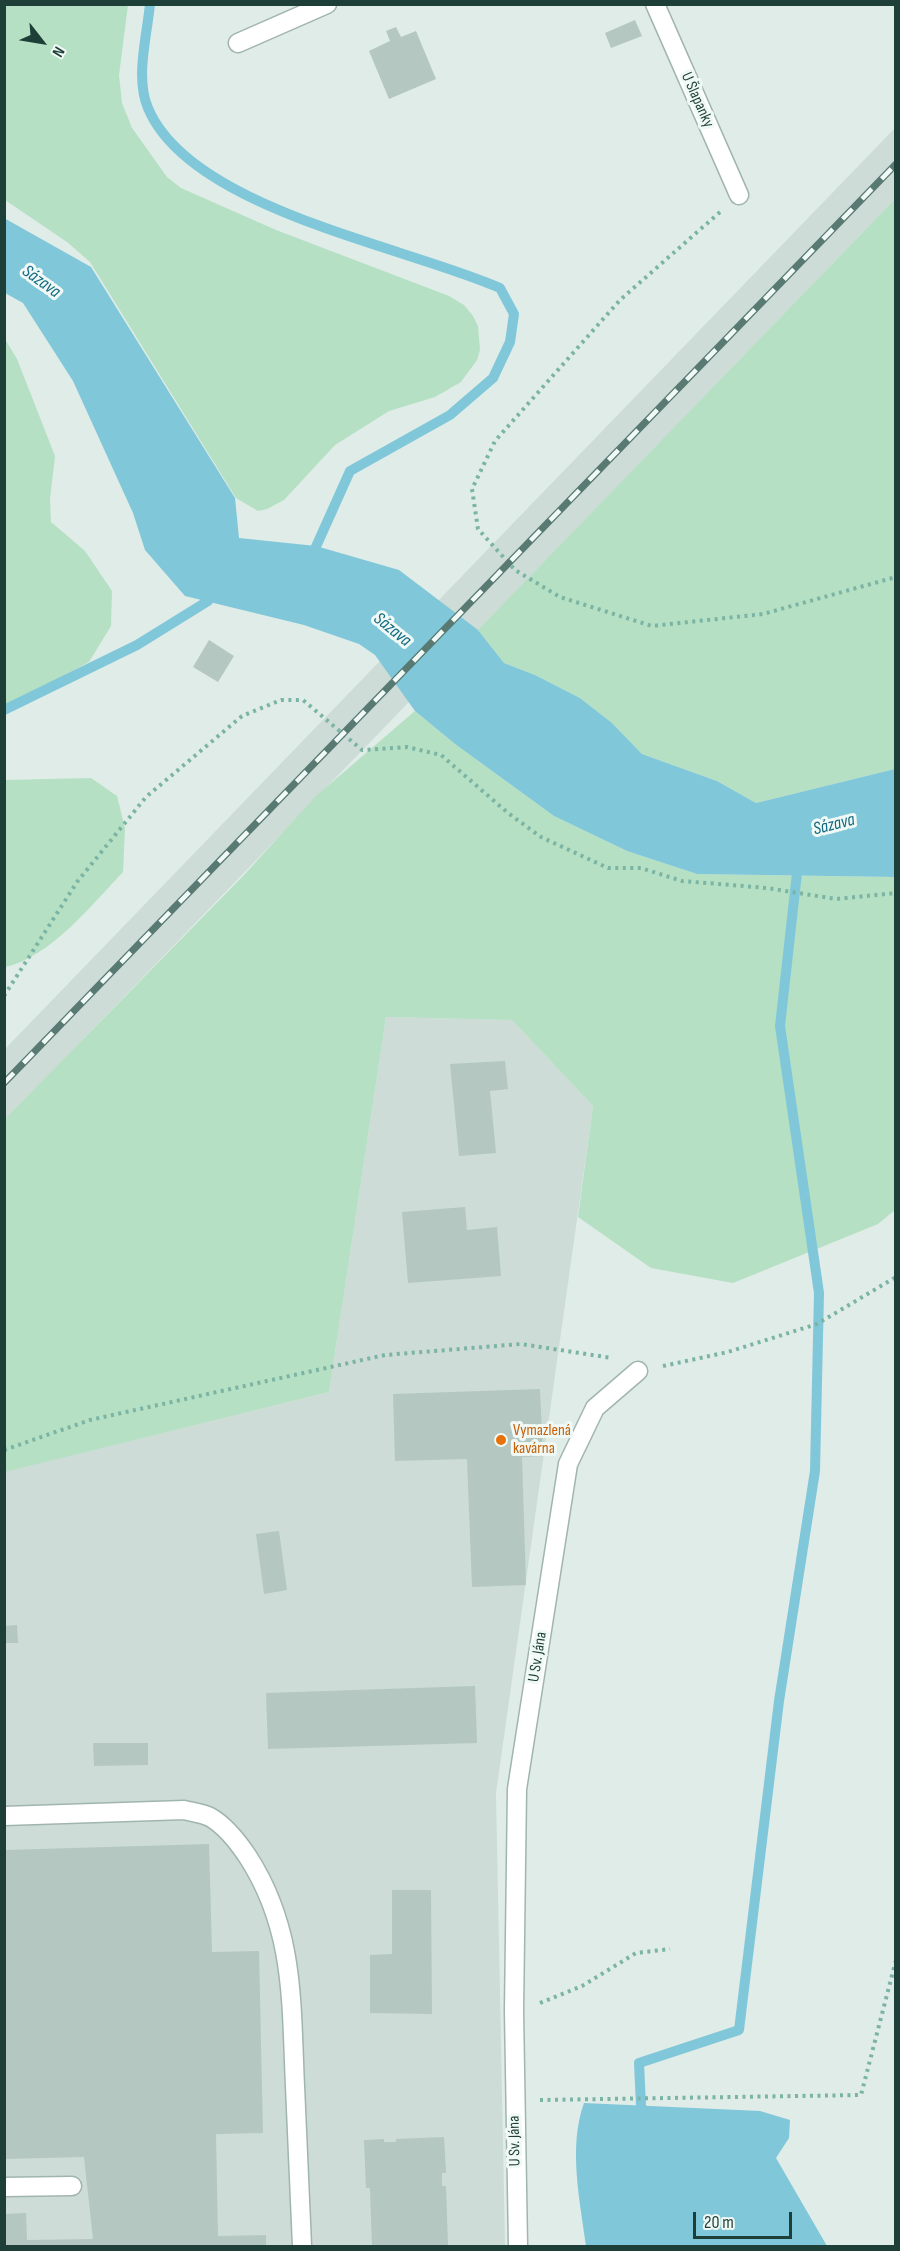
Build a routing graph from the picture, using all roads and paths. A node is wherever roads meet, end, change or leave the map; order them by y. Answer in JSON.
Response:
{"nodes":[{"id":1,"x":327,"y":4,"type":"edge"},
{"id":2,"x":655,"y":4,"type":"edge"},
{"id":3,"x":238,"y":43,"type":"dead end"},
{"id":4,"x":739,"y":195,"type":"joint"},
{"id":5,"x":896,"y":577,"type":"edge"},
{"id":6,"x":896,"y":893,"type":"edge"},
{"id":7,"x":4,"y":996,"type":"edge"},
{"id":8,"x":896,"y":1277,"type":"edge"},
{"id":9,"x":638,"y":1371,"type":"junction"},
{"id":10,"x":4,"y":1450,"type":"edge"},
{"id":11,"x":4,"y":1816,"type":"edge"},
{"id":12,"x":670,"y":1950,"type":"dead end"},
{"id":13,"x":896,"y":1960,"type":"edge"},
{"id":14,"x":514,"y":2011,"type":"junction"},
{"id":15,"x":515,"y":2100,"type":"junction"},
{"id":16,"x":72,"y":2186,"type":"dead end"},
{"id":17,"x":4,"y":2187,"type":"edge"},
{"id":18,"x":302,"y":2247,"type":"edge"},
{"id":19,"x":518,"y":2247,"type":"edge"}],
"edges":[{"from":1,"to":3,"type":"street"},
{"from":2,"to":4,"type":"street","name":"U Šlapanky"},
{"from":4,"to":5,"type":"path"},
{"from":6,"to":7,"type":"path"},
{"from":8,"to":9,"type":"path"},
{"from":9,"to":10,"type":"path"},
{"from":9,"to":14,"type":"street","name":"U Sv. Jána"},
{"from":11,"to":18,"type":"street"},
{"from":12,"to":14,"type":"path"},
{"from":13,"to":15,"type":"path"},
{"from":14,"to":15,"type":"street","name":"U Sv. Jána"},
{"from":15,"to":19,"type":"street","name":"U Sv. Jána"},
{"from":16,"to":17,"type":"street"}]}
